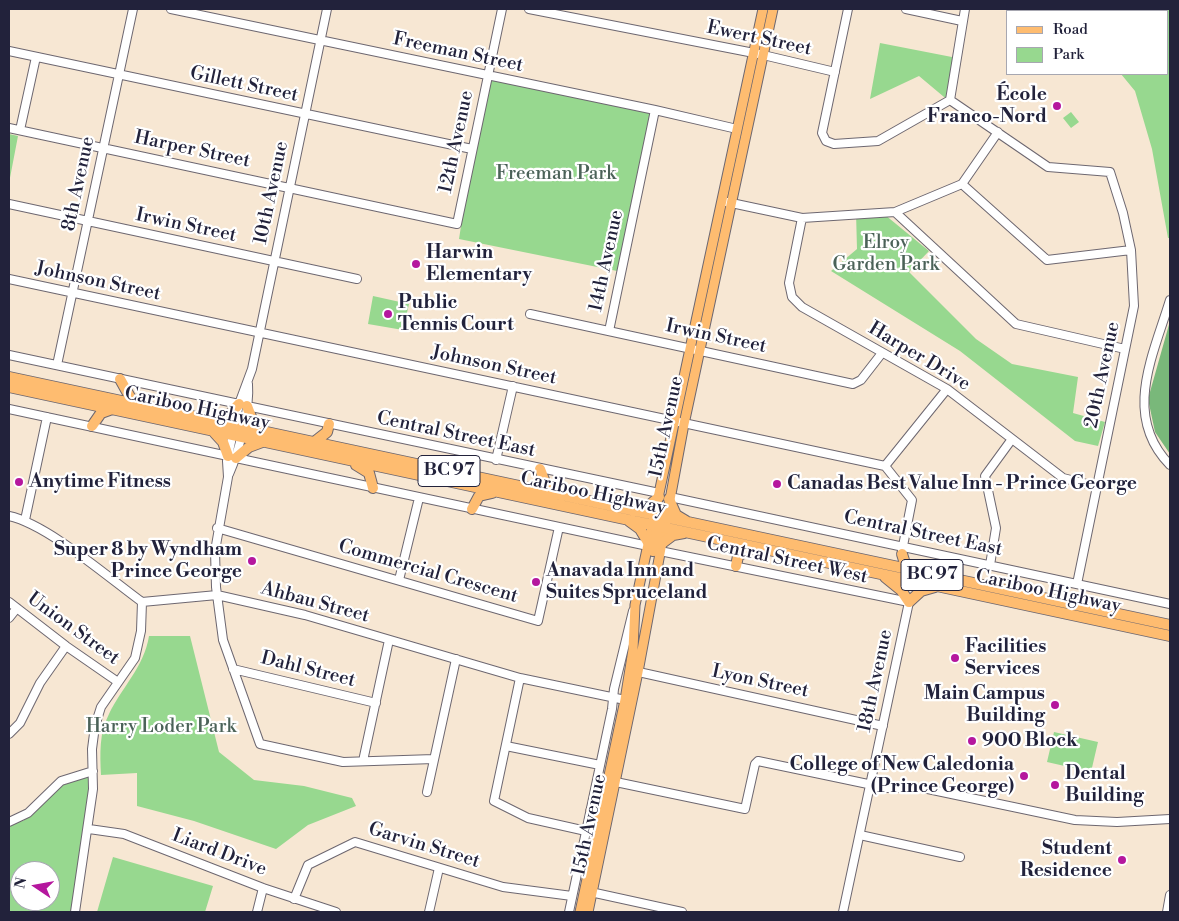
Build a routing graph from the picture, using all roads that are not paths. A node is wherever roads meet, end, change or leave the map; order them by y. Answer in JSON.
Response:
{"nodes":[{"id":1,"x":132,"y":9,"type":"edge"},
{"id":2,"x":171,"y":9,"type":"edge"},
{"id":3,"x":327,"y":9,"type":"edge"},
{"id":4,"x":502,"y":9,"type":"edge"},
{"id":5,"x":529,"y":9,"type":"edge"},
{"id":6,"x":763,"y":9,"type":"edge"},
{"id":7,"x":773,"y":9,"type":"edge"},
{"id":8,"x":848,"y":9,"type":"edge"},
{"id":9,"x":906,"y":9,"type":"edge"},
{"id":10,"x":964,"y":9,"type":"edge"},
{"id":11,"x":962,"y":21,"type":"junction"},
{"id":12,"x":321,"y":41,"type":"junction"},
{"id":13,"x":9,"y":51,"type":"edge"},
{"id":14,"x":758,"y":54,"type":"junction"},
{"id":15,"x":36,"y":57,"type":"junction"},
{"id":16,"x":835,"y":72,"type":"junction"},
{"id":17,"x":118,"y":74,"type":"junction"},
{"id":18,"x":488,"y":76,"type":"junction"},
{"id":19,"x":950,"y":100,"type":"junction"},
{"id":20,"x":655,"y":110,"type":"junction"},
{"id":21,"x":305,"y":114,"type":"junction"},
{"id":22,"x":9,"y":128,"type":"edge"},
{"id":23,"x":737,"y":129,"type":"junction"},
{"id":24,"x":20,"y":130,"type":"junction"},
{"id":25,"x":998,"y":132,"type":"junction"},
{"id":26,"x":103,"y":148,"type":"junction"},
{"id":27,"x":472,"y":149,"type":"junction"},
{"id":28,"x":962,"y":184,"type":"junction"},
{"id":29,"x":290,"y":188,"type":"junction"},
{"id":30,"x":727,"y":202,"type":"junction"},
{"id":31,"x":9,"y":204,"type":"edge"},
{"id":32,"x":896,"y":212,"type":"junction"},
{"id":33,"x":802,"y":218,"type":"junction"},
{"id":34,"x":87,"y":221,"type":"junction"},
{"id":35,"x":457,"y":224,"type":"joint"},
{"id":36,"x":1131,"y":250,"type":"junction"},
{"id":37,"x":274,"y":262,"type":"junction"},
{"id":38,"x":9,"y":279,"type":"edge"},
{"id":39,"x":357,"y":279,"type":"dead end"},
{"id":40,"x":72,"y":292,"type":"junction"},
{"id":41,"x":1170,"y":300,"type":"edge"},
{"id":42,"x":530,"y":314,"type":"dead end"},
{"id":43,"x":609,"y":330,"type":"junction"},
{"id":44,"x":259,"y":333,"type":"junction"},
{"id":45,"x":695,"y":349,"type":"junction"},
{"id":46,"x":1125,"y":349,"type":"junction"},
{"id":47,"x":882,"y":352,"type":"junction"},
{"id":48,"x":9,"y":355,"type":"edge"},
{"id":49,"x":57,"y":365,"type":"junction"},
{"id":50,"x":9,"y":377,"type":"edge"},
{"id":51,"x":120,"y":379,"type":"junction"},
{"id":52,"x":513,"y":386,"type":"junction"},
{"id":53,"x":9,"y":387,"type":"edge"},
{"id":54,"x":947,"y":389,"type":"junction"},
{"id":55,"x":138,"y":405,"type":"junction"},
{"id":56,"x":243,"y":405,"type":"junction"},
{"id":57,"x":9,"y":409,"type":"edge"},
{"id":58,"x":112,"y":409,"type":"junction"},
{"id":59,"x":47,"y":417,"type":"junction"},
{"id":60,"x":680,"y":422,"type":"junction"},
{"id":61,"x":212,"y":425,"type":"junction"},
{"id":62,"x":92,"y":426,"type":"junction"},
{"id":63,"x":328,"y":428,"type":"junction"},
{"id":64,"x":238,"y":431,"type":"junction"},
{"id":65,"x":267,"y":437,"type":"junction"},
{"id":66,"x":1012,"y":439,"type":"junction"},
{"id":67,"x":312,"y":443,"type":"junction"},
{"id":68,"x":336,"y":452,"type":"junction"},
{"id":69,"x":232,"y":457,"type":"junction"},
{"id":70,"x":496,"y":460,"type":"junction"},
{"id":71,"x":1170,"y":465,"type":"edge"},
{"id":72,"x":885,"y":466,"type":"junction"},
{"id":73,"x":540,"y":469,"type":"junction"},
{"id":74,"x":1095,"y":486,"type":"junction"},
{"id":75,"x":373,"y":488,"type":"junction"},
{"id":76,"x":503,"y":493,"type":"junction"},
{"id":77,"x":659,"y":495,"type":"junction"},
{"id":78,"x":560,"y":496,"type":"junction"},
{"id":79,"x":419,"y":498,"type":"junction"},
{"id":80,"x":670,"y":498,"type":"junction"},
{"id":81,"x":472,"y":509,"type":"junction"},
{"id":82,"x":627,"y":515,"type":"junction"},
{"id":83,"x":9,"y":516,"type":"edge"},
{"id":84,"x":25,"y":520,"type":"junction"},
{"id":85,"x":659,"y":522,"type":"junction"},
{"id":86,"x":559,"y":527,"type":"junction"},
{"id":87,"x":218,"y":528,"type":"junction"},
{"id":88,"x":693,"y":529,"type":"junction"},
{"id":89,"x":726,"y":540,"type":"junction"},
{"id":90,"x":754,"y":546,"type":"junction"},
{"id":91,"x":654,"y":547,"type":"junction"},
{"id":92,"x":902,"y":550,"type":"junction"},
{"id":93,"x":737,"y":561,"type":"junction"},
{"id":94,"x":990,"y":565,"type":"junction"},
{"id":95,"x":890,"y":566,"type":"junction"},
{"id":96,"x":907,"y":570,"type":"junction"},
{"id":97,"x":878,"y":573,"type":"junction"},
{"id":98,"x":927,"y":574,"type":"junction"},
{"id":99,"x":400,"y":580,"type":"junction"},
{"id":100,"x":915,"y":581,"type":"junction"},
{"id":101,"x":1077,"y":584,"type":"junction"},
{"id":102,"x":943,"y":587,"type":"junction"},
{"id":103,"x":217,"y":595,"type":"junction"},
{"id":104,"x":9,"y":602,"type":"edge"},
{"id":105,"x":142,"y":602,"type":"junction"},
{"id":106,"x":908,"y":602,"type":"junction"},
{"id":107,"x":1170,"y":604,"type":"edge"},
{"id":108,"x":636,"y":605,"type":"junction"},
{"id":109,"x":17,"y":608,"type":"junction"},
{"id":110,"x":9,"y":618,"type":"edge"},
{"id":111,"x":1170,"y":625,"type":"edge"},
{"id":112,"x":1170,"y":636,"type":"edge"},
{"id":113,"x":389,"y":640,"type":"junction"},
{"id":114,"x":66,"y":646,"type":"junction"},
{"id":115,"x":456,"y":659,"type":"junction"},
{"id":116,"x":233,"y":669,"type":"junction"},
{"id":117,"x":634,"y":671,"type":"junction"},
{"id":118,"x":520,"y":678,"type":"junction"},
{"id":119,"x":118,"y":682,"type":"junction"},
{"id":120,"x":613,"y":698,"type":"junction"},
{"id":121,"x":628,"y":701,"type":"junction"},
{"id":122,"x":376,"y":703,"type":"junction"},
{"id":123,"x":883,"y":726,"type":"junction"},
{"id":124,"x":9,"y":734,"type":"edge"},
{"id":125,"x":506,"y":746,"type":"junction"},
{"id":126,"x":434,"y":759,"type":"junction"},
{"id":127,"x":363,"y":761,"type":"junction"},
{"id":128,"x":600,"y":765,"type":"junction"},
{"id":129,"x":93,"y":770,"type":"junction"},
{"id":130,"x":612,"y":781,"type":"junction"},
{"id":131,"x":871,"y":784,"type":"junction"},
{"id":132,"x":427,"y":792,"type":"dead end"},
{"id":133,"x":591,"y":810,"type":"junction"},
{"id":134,"x":1170,"y":819,"type":"edge"},
{"id":135,"x":9,"y":822,"type":"edge"},
{"id":136,"x":89,"y":829,"type":"junction"},
{"id":137,"x":597,"y":830,"type":"junction"},
{"id":138,"x":586,"y":831,"type":"junction"},
{"id":139,"x":860,"y":835,"type":"junction"},
{"id":140,"x":960,"y":857,"type":"dead end"},
{"id":141,"x":439,"y":868,"type":"junction"},
{"id":142,"x":263,"y":888,"type":"junction"},
{"id":143,"x":588,"y":892,"type":"junction"},
{"id":144,"x":572,"y":896,"type":"junction"},
{"id":145,"x":294,"y":899,"type":"junction"},
{"id":146,"x":1170,"y":899,"type":"edge"},
{"id":147,"x":330,"y":911,"type":"edge"},
{"id":148,"x":75,"y":912,"type":"edge"},
{"id":149,"x":257,"y":912,"type":"edge"},
{"id":150,"x":429,"y":912,"type":"edge"},
{"id":151,"x":569,"y":912,"type":"edge"},
{"id":152,"x":580,"y":912,"type":"edge"},
{"id":153,"x":588,"y":912,"type":"edge"},
{"id":154,"x":682,"y":912,"type":"edge"},
{"id":155,"x":843,"y":912,"type":"edge"},
{"id":156,"x":1166,"y":912,"type":"edge"}],
"edges":[{"from":1,"to":17,"type":"street","name":"8th Avenue"},
{"from":2,"to":12,"type":"street","name":"Freeman Street"},
{"from":3,"to":12,"type":"street","name":"10th Avenue"},
{"from":4,"to":18,"type":"street","name":"12th Avenue"},
{"from":5,"to":14,"type":"street","name":"Ewert Street"},
{"from":6,"to":14,"type":"main road","name":"15th Avenue"},
{"from":7,"to":14,"type":"main road","name":"15th Avenue"},
{"from":8,"to":16,"type":"street"},
{"from":9,"to":11,"type":"street"},
{"from":10,"to":11,"type":"street"},
{"from":11,"to":19,"type":"street"},
{"from":12,"to":18,"type":"street","name":"Freeman Street"},
{"from":12,"to":21,"type":"street","name":"10th Avenue"},
{"from":13,"to":15,"type":"street","name":"Gillett Street"},
{"from":14,"to":16,"type":"street","name":"Ewert Street"},
{"from":14,"to":23,"type":"main road","name":"15th Avenue"},
{"from":14,"to":30,"type":"main road","name":"15th Avenue"},
{"from":15,"to":17,"type":"street","name":"Gillett Street"},
{"from":15,"to":24,"type":"street"},
{"from":16,"to":19,"type":"street"},
{"from":17,"to":21,"type":"street","name":"Gillett Street"},
{"from":17,"to":26,"type":"street","name":"8th Avenue"},
{"from":18,"to":20,"type":"street","name":"Freeman Street"},
{"from":18,"to":27,"type":"street","name":"12th Avenue"},
{"from":19,"to":25,"type":"street"},
{"from":20,"to":23,"type":"street","name":"Freeman Street"},
{"from":20,"to":43,"type":"street","name":"14th Avenue"},
{"from":21,"to":27,"type":"street","name":"Gillett Street"},
{"from":21,"to":29,"type":"street","name":"10th Avenue"},
{"from":22,"to":24,"type":"street","name":"Harper Street"},
{"from":23,"to":30,"type":"main road","name":"15th Avenue"},
{"from":24,"to":26,"type":"street","name":"Harper Street"},
{"from":25,"to":28,"type":"street"},
{"from":25,"to":36,"type":"street","name":"20th Avenue"},
{"from":26,"to":29,"type":"street","name":"Harper Street"},
{"from":26,"to":34,"type":"street","name":"8th Avenue"},
{"from":27,"to":35,"type":"street","name":"12th Avenue"},
{"from":28,"to":32,"type":"street"},
{"from":28,"to":36,"type":"street"},
{"from":29,"to":35,"type":"street","name":"Harper Street"},
{"from":29,"to":37,"type":"street","name":"10th Avenue"},
{"from":30,"to":33,"type":"street"},
{"from":30,"to":45,"type":"main road","name":"15th Avenue"},
{"from":31,"to":34,"type":"street","name":"Irwin Street"},
{"from":32,"to":33,"type":"street"},
{"from":32,"to":46,"type":"street"},
{"from":33,"to":47,"type":"street","name":"Harper Drive"},
{"from":34,"to":37,"type":"street","name":"Irwin Street"},
{"from":34,"to":40,"type":"street","name":"8th Avenue"},
{"from":36,"to":46,"type":"street","name":"20th Avenue"},
{"from":37,"to":39,"type":"street","name":"Irwin Street"},
{"from":37,"to":44,"type":"street","name":"10th Avenue"},
{"from":38,"to":40,"type":"street","name":"Johnson Street"},
{"from":40,"to":44,"type":"street","name":"Johnson Street"},
{"from":40,"to":49,"type":"street","name":"8th Avenue"},
{"from":41,"to":71,"type":"street"},
{"from":42,"to":43,"type":"street","name":"Irwin Street"},
{"from":43,"to":45,"type":"street","name":"Irwin Street"},
{"from":44,"to":52,"type":"street","name":"Johnson Street"},
{"from":44,"to":56,"type":"street","name":"10th Avenue"},
{"from":45,"to":47,"type":"street","name":"Irwin Street"},
{"from":45,"to":60,"type":"main road","name":"15th Avenue"},
{"from":46,"to":74,"type":"street","name":"20th Avenue"},
{"from":47,"to":54,"type":"street","name":"Harper Drive"},
{"from":48,"to":49,"type":"street","name":"Central Street East"},
{"from":49,"to":51,"type":"street","name":"Central Street East"},
{"from":50,"to":55,"type":"highway","name":"Cariboo Highway","number":"BC 97"},
{"from":51,"to":55,"type":"highway"},
{"from":51,"to":56,"type":"street","name":"Central Street East"},
{"from":52,"to":60,"type":"street","name":"Johnson Street"},
{"from":52,"to":70,"type":"street"},
{"from":53,"to":58,"type":"highway","name":"Cariboo Highway","number":"BC 97"},
{"from":54,"to":66,"type":"street","name":"Harper Drive"},
{"from":54,"to":72,"type":"street"},
{"from":55,"to":61,"type":"highway","name":"Cariboo Highway","number":"BC 97"},
{"from":56,"to":61,"type":"highway"},
{"from":56,"to":63,"type":"street","name":"Central Street East"},
{"from":56,"to":64,"type":"street","name":"10th Avenue"},
{"from":56,"to":65,"type":"highway"},
{"from":57,"to":59,"type":"street","name":"Central Street West"},
{"from":58,"to":61,"type":"highway","name":"Cariboo Highway","number":"BC 97"},
{"from":58,"to":62,"type":"highway"},
{"from":59,"to":62,"type":"street","name":"Central Street West"},
{"from":59,"to":84,"type":"street"},
{"from":60,"to":72,"type":"street","name":"Johnson Street"},
{"from":60,"to":77,"type":"main road","name":"15th Avenue"},
{"from":60,"to":80,"type":"main road","name":"15th Avenue"},
{"from":61,"to":64,"type":"highway","name":"Cariboo Highway","number":"BC 97"},
{"from":61,"to":69,"type":"highway"},
{"from":62,"to":69,"type":"street","name":"Central Street West"},
{"from":63,"to":67,"type":"highway"},
{"from":63,"to":68,"type":"highway"},
{"from":63,"to":70,"type":"street","name":"Central Street East"},
{"from":64,"to":65,"type":"highway","name":"Cariboo Highway","number":"BC 97"},
{"from":64,"to":69,"type":"street","name":"10th Avenue"},
{"from":65,"to":67,"type":"highway","name":"Cariboo Highway","number":"BC 97"},
{"from":65,"to":68,"type":"highway","name":"Cariboo Highway","number":"BC 97"},
{"from":65,"to":69,"type":"highway"},
{"from":66,"to":74,"type":"street","name":"Harper Drive"},
{"from":66,"to":94,"type":"street"},
{"from":67,"to":68,"type":"highway","name":"Cariboo Highway","number":"BC 97"},
{"from":68,"to":75,"type":"highway"},
{"from":68,"to":76,"type":"highway","name":"Cariboo Highway","number":"BC 97"},
{"from":68,"to":78,"type":"highway","name":"Cariboo Highway","number":"BC 97"},
{"from":69,"to":75,"type":"street","name":"Central Street West"},
{"from":69,"to":87,"type":"street","name":"10th Avenue"},
{"from":70,"to":73,"type":"street","name":"Central Street East"},
{"from":72,"to":92,"type":"street"},
{"from":73,"to":77,"type":"street","name":"Central Street East"},
{"from":73,"to":78,"type":"highway"},
{"from":74,"to":101,"type":"street","name":"20th Avenue"},
{"from":75,"to":79,"type":"street","name":"Central Street West"},
{"from":76,"to":81,"type":"highway"},
{"from":76,"to":82,"type":"highway","name":"Cariboo Highway","number":"BC 97"},
{"from":77,"to":82,"type":"highway"},
{"from":77,"to":85,"type":"main road","name":"15th Avenue"},
{"from":78,"to":82,"type":"highway","name":"Cariboo Highway","number":"BC 97"},
{"from":79,"to":81,"type":"street","name":"Central Street West"},
{"from":79,"to":99,"type":"street"},
{"from":80,"to":85,"type":"main road","name":"15th Avenue"},
{"from":80,"to":88,"type":"highway"},
{"from":80,"to":92,"type":"street","name":"Central Street East"},
{"from":81,"to":86,"type":"street","name":"Central Street West"},
{"from":82,"to":85,"type":"highway","name":"Cariboo Highway","number":"BC 97"},
{"from":82,"to":91,"type":"highway"},
{"from":83,"to":84,"type":"street"},
{"from":84,"to":105,"type":"street"},
{"from":85,"to":88,"type":"highway","name":"Cariboo Highway","number":"BC 97"},
{"from":85,"to":91,"type":"highway"},
{"from":86,"to":91,"type":"street","name":"Central Street West"},
{"from":86,"to":99,"type":"street","name":"Commercial Crescent"},
{"from":87,"to":99,"type":"street","name":"Commercial Crescent"},
{"from":87,"to":103,"type":"street","name":"10th Avenue"},
{"from":88,"to":89,"type":"highway","name":"Cariboo Highway","number":"BC 97"},
{"from":88,"to":91,"type":"highway"},
{"from":88,"to":95,"type":"highway","name":"Cariboo Highway","number":"BC 97"},
{"from":89,"to":90,"type":"highway","name":"Cariboo Highway","number":"BC 97"},
{"from":89,"to":93,"type":"highway"},
{"from":90,"to":93,"type":"highway"},
{"from":90,"to":97,"type":"highway","name":"Cariboo Highway","number":"BC 97"},
{"from":91,"to":93,"type":"street","name":"Central Street West"},
{"from":91,"to":108,"type":"main road","name":"15th Avenue"},
{"from":91,"to":117,"type":"main road","name":"15th Avenue"},
{"from":92,"to":94,"type":"street","name":"Central Street East"},
{"from":92,"to":95,"type":"highway"},
{"from":92,"to":96,"type":"highway"},
{"from":93,"to":106,"type":"street","name":"Central Street West"},
{"from":94,"to":101,"type":"street","name":"Central Street East"},
{"from":95,"to":96,"type":"highway","name":"Cariboo Highway","number":"BC 97"},
{"from":96,"to":98,"type":"highway","name":"Cariboo Highway","number":"BC 97"},
{"from":97,"to":100,"type":"highway","name":"Cariboo Highway","number":"BC 97"},
{"from":97,"to":106,"type":"highway"},
{"from":98,"to":100,"type":"highway"},
{"from":98,"to":111,"type":"highway","name":"Cariboo Highway","number":"BC 97"},
{"from":100,"to":102,"type":"highway","name":"Cariboo Highway","number":"BC 97"},
{"from":100,"to":106,"type":"highway"},
{"from":101,"to":107,"type":"street","name":"Central Street East"},
{"from":102,"to":106,"type":"highway"},
{"from":102,"to":112,"type":"highway","name":"Cariboo Highway","number":"BC 97"},
{"from":103,"to":105,"type":"street","name":"Ahbau Street"},
{"from":103,"to":113,"type":"street","name":"Ahbau Street"},
{"from":103,"to":116,"type":"street","name":"10th Avenue"},
{"from":104,"to":109,"type":"street","name":"Union Street"},
{"from":105,"to":119,"type":"street"},
{"from":106,"to":123,"type":"street","name":"18th Avenue"},
{"from":108,"to":117,"type":"main road","name":"15th Avenue"},
{"from":108,"to":120,"type":"street","name":"15th Avenue"},
{"from":109,"to":110,"type":"street"},
{"from":109,"to":114,"type":"street","name":"Union Street"},
{"from":113,"to":115,"type":"street","name":"Ahbau Street"},
{"from":113,"to":122,"type":"street"},
{"from":114,"to":119,"type":"street","name":"Union Street"},
{"from":114,"to":124,"type":"street"},
{"from":115,"to":118,"type":"street","name":"Ahbau Street"},
{"from":115,"to":126,"type":"street"},
{"from":116,"to":122,"type":"street","name":"Dahl Street"},
{"from":116,"to":127,"type":"street","name":"10th Avenue"},
{"from":117,"to":121,"type":"main road","name":"15th Avenue"},
{"from":117,"to":123,"type":"street","name":"Lyon Street"},
{"from":118,"to":120,"type":"street","name":"Ahbau Street"},
{"from":118,"to":125,"type":"street"},
{"from":119,"to":129,"type":"street"},
{"from":120,"to":121,"type":"street","name":"Ahbau Street"},
{"from":120,"to":128,"type":"street","name":"15th Avenue"},
{"from":121,"to":130,"type":"main road","name":"15th Avenue"},
{"from":122,"to":127,"type":"street"},
{"from":123,"to":131,"type":"street","name":"18th Avenue"},
{"from":125,"to":128,"type":"street"},
{"from":125,"to":138,"type":"street"},
{"from":126,"to":127,"type":"street"},
{"from":126,"to":132,"type":"street"},
{"from":128,"to":133,"type":"street","name":"15th Avenue"},
{"from":129,"to":135,"type":"street"},
{"from":129,"to":136,"type":"street"},
{"from":130,"to":131,"type":"street"},
{"from":130,"to":137,"type":"main road","name":"15th Avenue"},
{"from":130,"to":143,"type":"main road","name":"15th Avenue"},
{"from":131,"to":134,"type":"street"},
{"from":131,"to":139,"type":"street","name":"18th Avenue"},
{"from":133,"to":137,"type":"main road"},
{"from":133,"to":138,"type":"street","name":"15th Avenue"},
{"from":136,"to":142,"type":"street","name":"Liard Drive"},
{"from":136,"to":148,"type":"street"},
{"from":137,"to":143,"type":"main road","name":"15th Avenue"},
{"from":138,"to":144,"type":"street","name":"15th Avenue"},
{"from":139,"to":140,"type":"street"},
{"from":139,"to":155,"type":"street","name":"18th Avenue"},
{"from":141,"to":144,"type":"street","name":"Garvin Street"},
{"from":141,"to":145,"type":"street","name":"Garvin Street"},
{"from":141,"to":150,"type":"street"},
{"from":142,"to":145,"type":"street","name":"Liard Drive"},
{"from":142,"to":149,"type":"street"},
{"from":143,"to":152,"type":"main road","name":"15th Avenue"},
{"from":143,"to":153,"type":"main road","name":"15th Avenue"},
{"from":143,"to":154,"type":"street"},
{"from":144,"to":151,"type":"street","name":"15th Avenue"},
{"from":145,"to":147,"type":"street","name":"Liard Drive"},
{"from":146,"to":156,"type":"street"}]}
